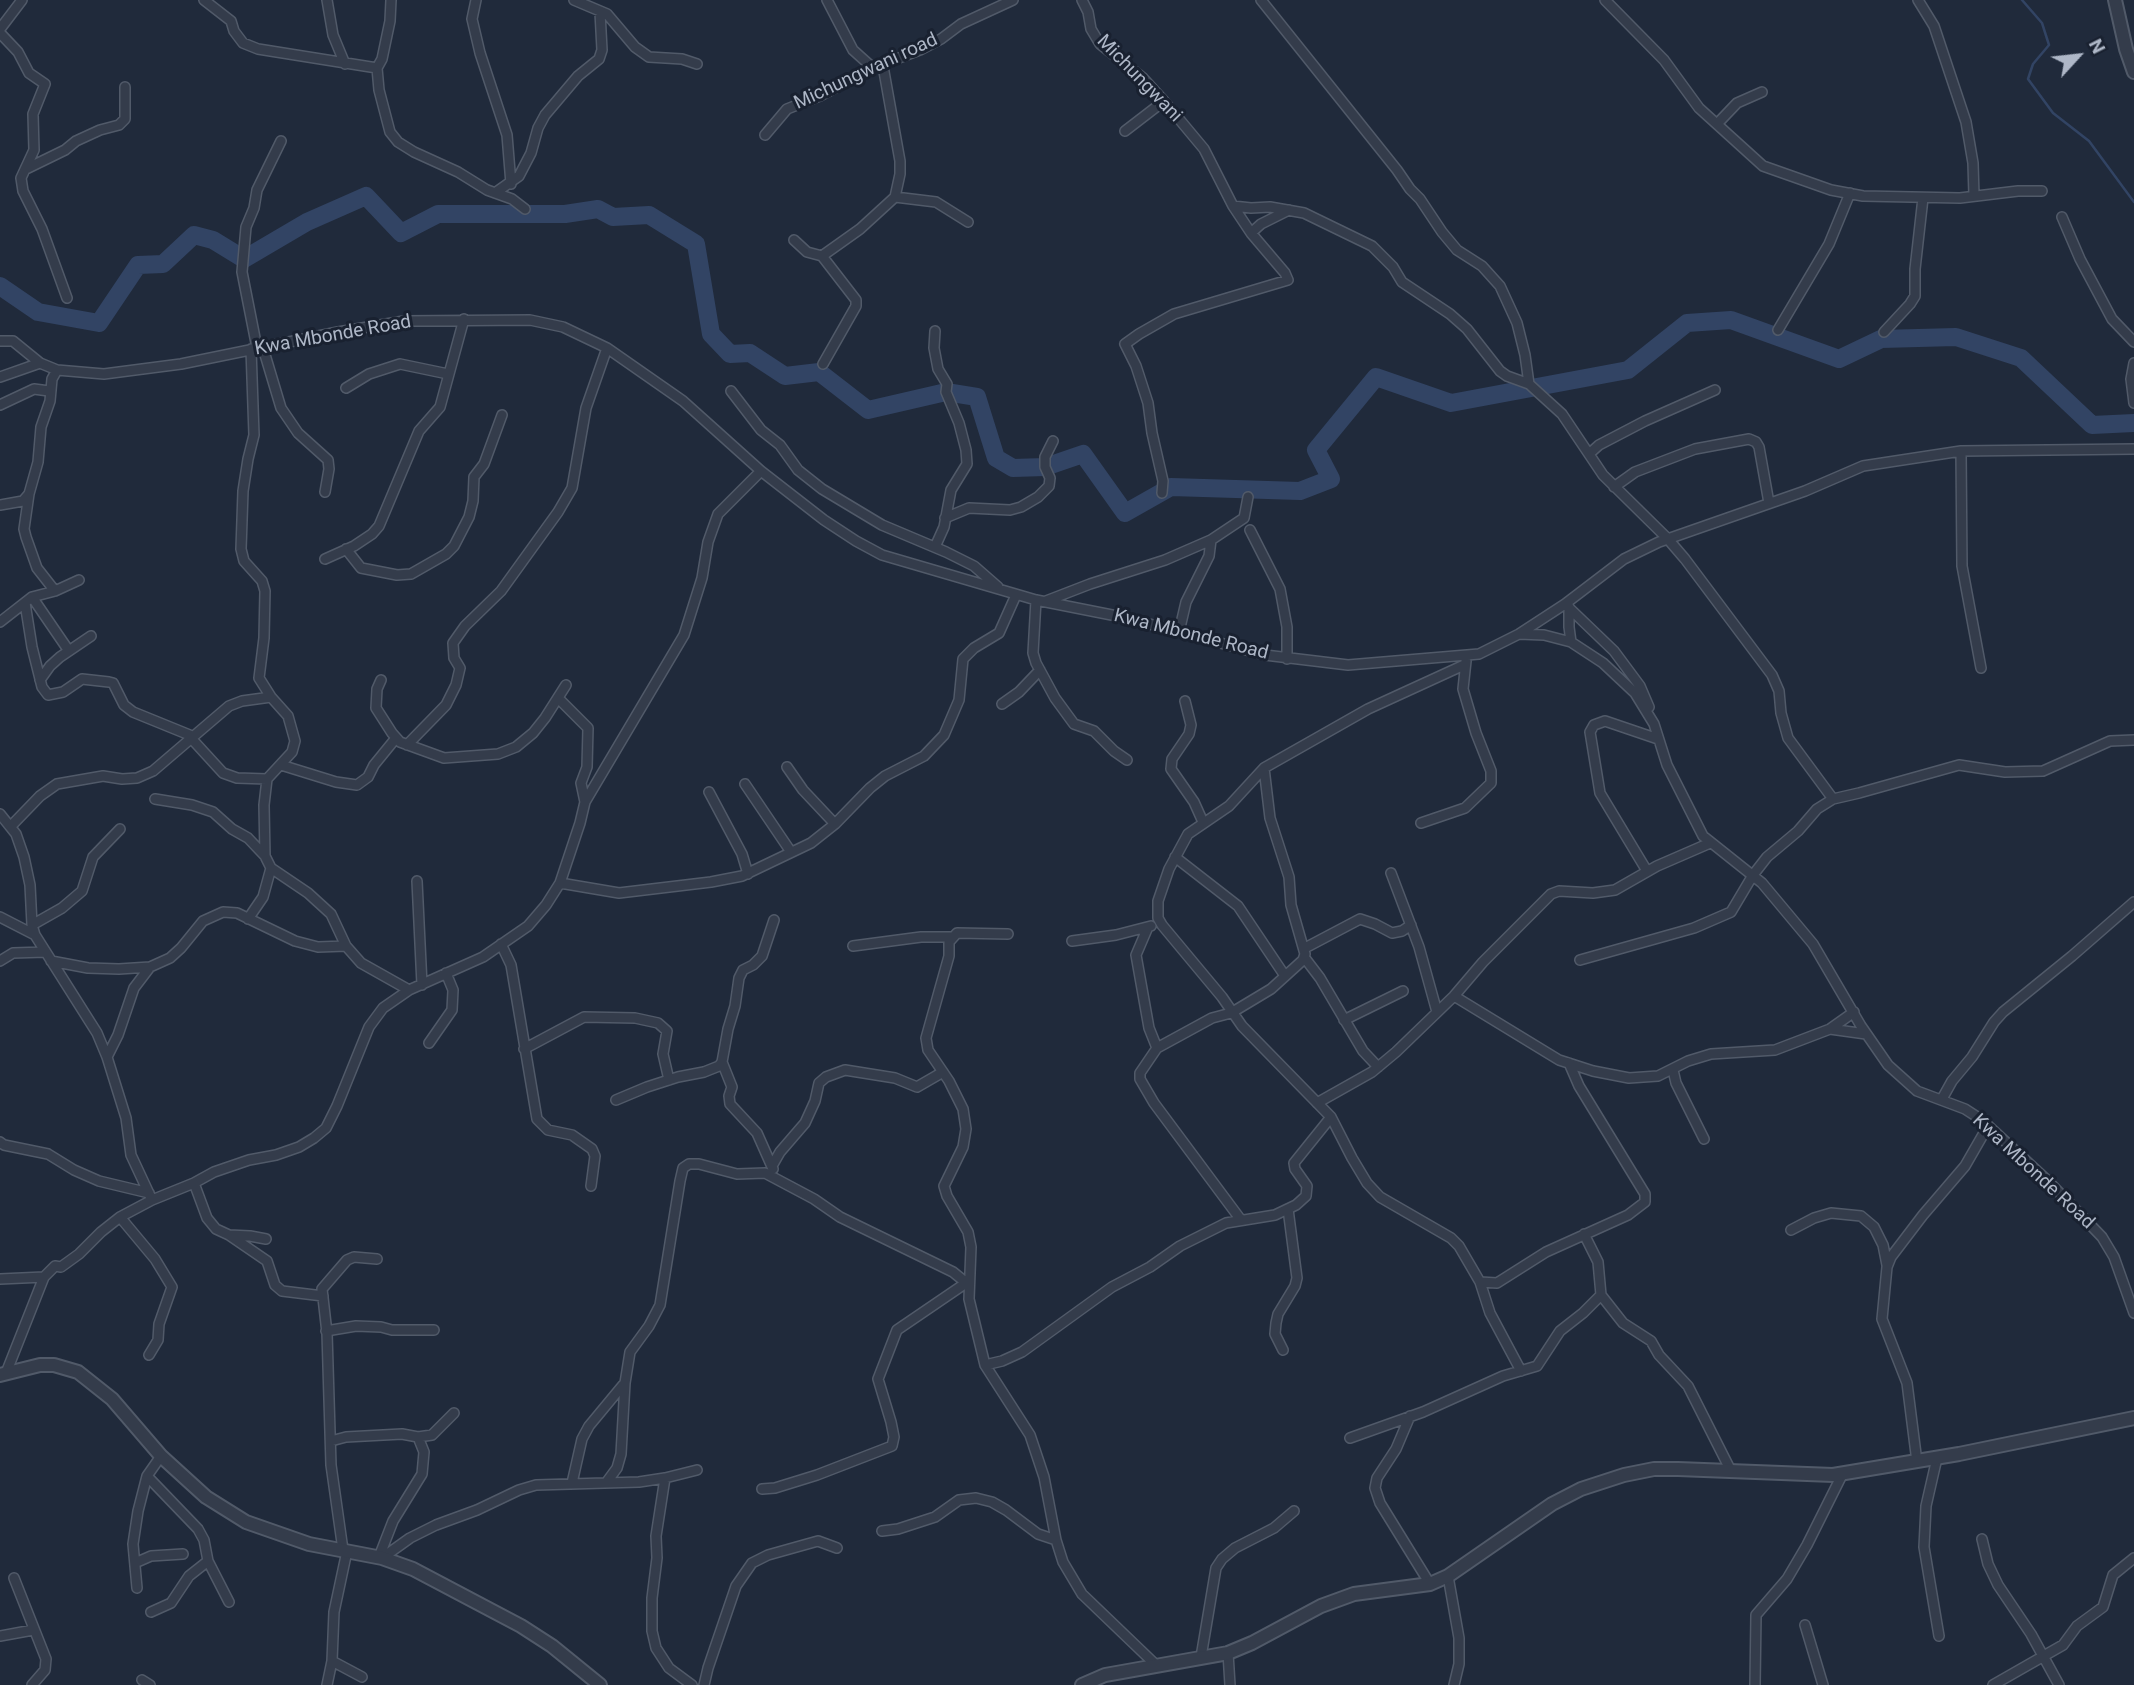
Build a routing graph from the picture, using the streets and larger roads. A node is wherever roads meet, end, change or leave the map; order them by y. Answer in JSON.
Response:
{"nodes":[{"id":1,"x":22,"y":0,"type":"edge"},
{"id":2,"x":204,"y":0,"type":"edge"},
{"id":3,"x":327,"y":0,"type":"edge"},
{"id":4,"x":391,"y":0,"type":"edge"},
{"id":5,"x":476,"y":0,"type":"edge"},
{"id":6,"x":574,"y":0,"type":"edge"},
{"id":7,"x":827,"y":0,"type":"edge"},
{"id":8,"x":1013,"y":0,"type":"edge"},
{"id":9,"x":1082,"y":0,"type":"edge"},
{"id":10,"x":1261,"y":0,"type":"edge"},
{"id":11,"x":1605,"y":0,"type":"edge"},
{"id":12,"x":1918,"y":0,"type":"edge"},
{"id":13,"x":2115,"y":0,"type":"edge"},
{"id":14,"x":600,"y":12,"type":"junction"},
{"id":15,"x":0,"y":34,"type":"edge"},
{"id":16,"x":345,"y":64,"type":"junction"},
{"id":17,"x":696,"y":64,"type":"dead end"},
{"id":18,"x":878,"y":67,"type":"junction"},
{"id":19,"x":377,"y":68,"type":"junction"},
{"id":20,"x":2134,"y":72,"type":"edge"},
{"id":21,"x":125,"y":87,"type":"dead end"},
{"id":22,"x":1762,"y":92,"type":"dead end"},
{"id":23,"x":1164,"y":101,"type":"junction"},
{"id":24,"x":1717,"y":124,"type":"junction"},
{"id":25,"x":1125,"y":131,"type":"dead end"},
{"id":26,"x":765,"y":135,"type":"dead end"},
{"id":27,"x":281,"y":141,"type":"dead end"},
{"id":28,"x":24,"y":170,"type":"junction"},
{"id":29,"x":511,"y":184,"type":"junction"},
{"id":30,"x":2042,"y":191,"type":"dead end"},
{"id":31,"x":495,"y":193,"type":"junction"},
{"id":32,"x":1850,"y":194,"type":"junction"},
{"id":33,"x":1974,"y":196,"type":"junction"},
{"id":34,"x":895,"y":197,"type":"junction"},
{"id":35,"x":1923,"y":198,"type":"junction"},
{"id":36,"x":1233,"y":206,"type":"junction"},
{"id":37,"x":525,"y":209,"type":"dead end"},
{"id":38,"x":1289,"y":210,"type":"junction"},
{"id":39,"x":2062,"y":217,"type":"dead end"},
{"id":40,"x":968,"y":222,"type":"dead end"},
{"id":41,"x":1251,"y":233,"type":"junction"},
{"id":42,"x":794,"y":240,"type":"dead end"},
{"id":43,"x":822,"y":256,"type":"junction"},
{"id":44,"x":67,"y":298,"type":"dead end"},
{"id":45,"x":464,"y":319,"type":"junction"},
{"id":46,"x":1778,"y":330,"type":"dead end"},
{"id":47,"x":935,"y":331,"type":"dead end"},
{"id":48,"x":1884,"y":332,"type":"dead end"},
{"id":49,"x":0,"y":341,"type":"edge"},
{"id":50,"x":2134,"y":342,"type":"edge"},
{"id":51,"x":257,"y":348,"type":"junction"},
{"id":52,"x":607,"y":348,"type":"junction"},
{"id":53,"x":2134,"y":362,"type":"edge"},
{"id":54,"x":40,"y":363,"type":"junction"},
{"id":55,"x":823,"y":364,"type":"dead end"},
{"id":56,"x":57,"y":370,"type":"junction"},
{"id":57,"x":448,"y":374,"type":"junction"},
{"id":58,"x":0,"y":377,"type":"edge"},
{"id":59,"x":1529,"y":384,"type":"junction"},
{"id":60,"x":346,"y":388,"type":"dead end"},
{"id":61,"x":1715,"y":390,"type":"dead end"},
{"id":62,"x":49,"y":391,"type":"junction"},
{"id":63,"x":731,"y":391,"type":"dead end"},
{"id":64,"x":2134,"y":403,"type":"edge"},
{"id":65,"x":0,"y":405,"type":"edge"},
{"id":66,"x":502,"y":415,"type":"dead end"},
{"id":67,"x":1053,"y":440,"type":"dead end"},
{"id":68,"x":2134,"y":449,"type":"edge"},
{"id":69,"x":1961,"y":451,"type":"junction"},
{"id":70,"x":1589,"y":454,"type":"junction"},
{"id":71,"x":761,"y":471,"type":"junction"},
{"id":72,"x":1614,"y":487,"type":"junction"},
{"id":73,"x":325,"y":492,"type":"dead end"},
{"id":74,"x":1162,"y":493,"type":"dead end"},
{"id":75,"x":29,"y":494,"type":"junction"},
{"id":76,"x":1248,"y":497,"type":"dead end"},
{"id":77,"x":1769,"y":503,"type":"junction"},
{"id":78,"x":0,"y":505,"type":"edge"},
{"id":79,"x":946,"y":518,"type":"junction"},
{"id":80,"x":1250,"y":530,"type":"dead end"},
{"id":81,"x":1667,"y":538,"type":"junction"},
{"id":82,"x":1211,"y":540,"type":"junction"},
{"id":83,"x":935,"y":547,"type":"junction"},
{"id":84,"x":346,"y":549,"type":"junction"},
{"id":85,"x":325,"y":559,"type":"dead end"},
{"id":86,"x":79,"y":580,"type":"dead end"},
{"id":87,"x":1000,"y":589,"type":"junction"},
{"id":88,"x":55,"y":591,"type":"junction"},
{"id":89,"x":1016,"y":594,"type":"junction"},
{"id":90,"x":28,"y":600,"type":"junction"},
{"id":91,"x":1040,"y":601,"type":"junction"},
{"id":92,"x":1567,"y":606,"type":"junction"},
{"id":93,"x":0,"y":622,"type":"edge"},
{"id":94,"x":1179,"y":632,"type":"junction"},
{"id":95,"x":1518,"y":634,"type":"junction"},
{"id":96,"x":90,"y":636,"type":"dead end"},
{"id":97,"x":1571,"y":642,"type":"junction"},
{"id":98,"x":69,"y":651,"type":"junction"},
{"id":99,"x":1287,"y":659,"type":"junction"},
{"id":100,"x":1466,"y":660,"type":"junction"},
{"id":101,"x":1981,"y":668,"type":"dead end"},
{"id":102,"x":1040,"y":670,"type":"junction"},
{"id":103,"x":40,"y":680,"type":"junction"},
{"id":104,"x":381,"y":680,"type":"dead end"},
{"id":105,"x":566,"y":685,"type":"dead end"},
{"id":106,"x":271,"y":697,"type":"junction"},
{"id":107,"x":559,"y":699,"type":"junction"},
{"id":108,"x":1185,"y":701,"type":"dead end"},
{"id":109,"x":1002,"y":704,"type":"dead end"},
{"id":110,"x":1654,"y":724,"type":"junction"},
{"id":111,"x":191,"y":737,"type":"junction"},
{"id":112,"x":396,"y":738,"type":"junction"},
{"id":113,"x":1658,"y":739,"type":"junction"},
{"id":114,"x":2134,"y":740,"type":"edge"},
{"id":115,"x":407,"y":745,"type":"junction"},
{"id":116,"x":1128,"y":760,"type":"dead end"},
{"id":117,"x":281,"y":765,"type":"junction"},
{"id":118,"x":787,"y":767,"type":"dead end"},
{"id":119,"x":1264,"y":768,"type":"junction"},
{"id":120,"x":267,"y":779,"type":"junction"},
{"id":121,"x":745,"y":784,"type":"dead end"},
{"id":122,"x":709,"y":792,"type":"dead end"},
{"id":123,"x":155,"y":799,"type":"dead end"},
{"id":124,"x":1833,"y":799,"type":"junction"},
{"id":125,"x":585,"y":802,"type":"junction"},
{"id":126,"x":0,"y":814,"type":"edge"},
{"id":127,"x":1203,"y":822,"type":"junction"},
{"id":128,"x":1421,"y":823,"type":"dead end"},
{"id":129,"x":835,"y":824,"type":"junction"},
{"id":130,"x":11,"y":826,"type":"junction"},
{"id":131,"x":120,"y":828,"type":"dead end"},
{"id":132,"x":1710,"y":843,"type":"junction"},
{"id":133,"x":791,"y":852,"type":"junction"},
{"id":134,"x":265,"y":856,"type":"junction"},
{"id":135,"x":1175,"y":857,"type":"junction"},
{"id":136,"x":271,"y":868,"type":"junction"},
{"id":137,"x":1647,"y":871,"type":"junction"},
{"id":138,"x":1391,"y":873,"type":"dead end"},
{"id":139,"x":748,"y":874,"type":"junction"},
{"id":140,"x":1753,"y":875,"type":"junction"},
{"id":141,"x":417,"y":881,"type":"dead end"},
{"id":142,"x":560,"y":883,"type":"junction"},
{"id":143,"x":2134,"y":902,"type":"edge"},
{"id":144,"x":0,"y":917,"type":"edge"},
{"id":145,"x":248,"y":919,"type":"junction"},
{"id":146,"x":774,"y":920,"type":"dead end"},
{"id":147,"x":1159,"y":922,"type":"junction"},
{"id":148,"x":32,"y":925,"type":"junction"},
{"id":149,"x":1411,"y":925,"type":"junction"},
{"id":150,"x":1148,"y":928,"type":"junction"},
{"id":151,"x":1008,"y":934,"type":"dead end"},
{"id":152,"x":35,"y":935,"type":"junction"},
{"id":153,"x":952,"y":937,"type":"junction"},
{"id":154,"x":1072,"y":941,"type":"dead end"},
{"id":155,"x":502,"y":944,"type":"junction"},
{"id":156,"x":346,"y":946,"type":"junction"},
{"id":157,"x":853,"y":946,"type":"dead end"},
{"id":158,"x":45,"y":951,"type":"junction"},
{"id":159,"x":1304,"y":952,"type":"junction"},
{"id":160,"x":1580,"y":960,"type":"dead end"},
{"id":161,"x":0,"y":961,"type":"edge"},
{"id":162,"x":51,"y":961,"type":"junction"},
{"id":163,"x":150,"y":967,"type":"junction"},
{"id":164,"x":446,"y":973,"type":"junction"},
{"id":165,"x":1286,"y":976,"type":"junction"},
{"id":166,"x":422,"y":985,"type":"junction"},
{"id":167,"x":409,"y":990,"type":"junction"},
{"id":168,"x":1403,"y":991,"type":"dead end"},
{"id":169,"x":1454,"y":996,"type":"junction"},
{"id":170,"x":1437,"y":1012,"type":"junction"},
{"id":171,"x":1854,"y":1012,"type":"junction"},
{"id":172,"x":1231,"y":1013,"type":"junction"},
{"id":173,"x":1344,"y":1020,"type":"junction"},
{"id":174,"x":1830,"y":1029,"type":"junction"},
{"id":175,"x":1866,"y":1034,"type":"junction"},
{"id":176,"x":429,"y":1043,"type":"dead end"},
{"id":177,"x":1157,"y":1048,"type":"junction"},
{"id":178,"x":524,"y":1049,"type":"junction"},
{"id":179,"x":107,"y":1057,"type":"junction"},
{"id":180,"x":722,"y":1062,"type":"junction"},
{"id":181,"x":1569,"y":1063,"type":"junction"},
{"id":182,"x":1378,"y":1067,"type":"junction"},
{"id":183,"x":1673,"y":1070,"type":"junction"},
{"id":184,"x":943,"y":1072,"type":"junction"},
{"id":185,"x":668,"y":1080,"type":"junction"},
{"id":186,"x":1942,"y":1099,"type":"junction"},
{"id":187,"x":616,"y":1100,"type":"dead end"},
{"id":188,"x":1317,"y":1103,"type":"junction"},
{"id":189,"x":1331,"y":1117,"type":"junction"},
{"id":190,"x":1987,"y":1126,"type":"junction"},
{"id":191,"x":1704,"y":1139,"type":"dead end"},
{"id":192,"x":0,"y":1142,"type":"edge"},
{"id":193,"x":772,"y":1166,"type":"junction"},
{"id":194,"x":779,"y":1180,"type":"junction"},
{"id":195,"x":194,"y":1183,"type":"junction"},
{"id":196,"x":591,"y":1186,"type":"dead end"},
{"id":197,"x":150,"y":1196,"type":"junction"},
{"id":198,"x":1288,"y":1209,"type":"junction"},
{"id":199,"x":120,"y":1217,"type":"junction"},
{"id":200,"x":1241,"y":1220,"type":"junction"},
{"id":201,"x":1790,"y":1230,"type":"dead end"},
{"id":202,"x":1584,"y":1234,"type":"junction"},
{"id":203,"x":229,"y":1235,"type":"junction"},
{"id":204,"x":266,"y":1239,"type":"dead end"},
{"id":205,"x":377,"y":1259,"type":"dead end"},
{"id":206,"x":1887,"y":1267,"type":"junction"},
{"id":207,"x":44,"y":1277,"type":"junction"},
{"id":208,"x":0,"y":1279,"type":"edge"},
{"id":209,"x":1480,"y":1282,"type":"junction"},
{"id":210,"x":967,"y":1284,"type":"junction"},
{"id":211,"x":1601,"y":1295,"type":"junction"},
{"id":212,"x":323,"y":1296,"type":"junction"},
{"id":213,"x":2134,"y":1314,"type":"edge"},
{"id":214,"x":434,"y":1330,"type":"dead end"},
{"id":215,"x":326,"y":1331,"type":"junction"},
{"id":216,"x":1283,"y":1350,"type":"dead end"},
{"id":217,"x":149,"y":1355,"type":"dead end"},
{"id":218,"x":985,"y":1365,"type":"junction"},
{"id":219,"x":1521,"y":1371,"type":"junction"},
{"id":220,"x":3,"y":1374,"type":"edge"},
{"id":221,"x":625,"y":1382,"type":"junction"},
{"id":222,"x":454,"y":1413,"type":"dead end"},
{"id":223,"x":1410,"y":1416,"type":"junction"},
{"id":224,"x":2134,"y":1418,"type":"edge"},
{"id":225,"x":418,"y":1437,"type":"junction"},
{"id":226,"x":1350,"y":1438,"type":"dead end"},
{"id":227,"x":331,"y":1441,"type":"junction"},
{"id":228,"x":161,"y":1456,"type":"junction"},
{"id":229,"x":1937,"y":1458,"type":"junction"},
{"id":230,"x":1917,"y":1462,"type":"junction"},
{"id":231,"x":697,"y":1470,"type":"dead end"},
{"id":232,"x":1731,"y":1471,"type":"junction"},
{"id":233,"x":1843,"y":1474,"type":"junction"},
{"id":234,"x":147,"y":1476,"type":"junction"},
{"id":235,"x":665,"y":1478,"type":"junction"},
{"id":236,"x":572,"y":1483,"type":"junction"},
{"id":237,"x":606,"y":1483,"type":"junction"},
{"id":238,"x":762,"y":1489,"type":"dead end"},
{"id":239,"x":1294,"y":1510,"type":"dead end"},
{"id":240,"x":882,"y":1531,"type":"dead end"},
{"id":241,"x":1982,"y":1539,"type":"dead end"},
{"id":242,"x":1056,"y":1540,"type":"junction"},
{"id":243,"x":837,"y":1548,"type":"dead end"},
{"id":244,"x":345,"y":1551,"type":"junction"},
{"id":245,"x":183,"y":1554,"type":"dead end"},
{"id":246,"x":381,"y":1557,"type":"junction"},
{"id":247,"x":2134,"y":1558,"type":"edge"},
{"id":248,"x":208,"y":1561,"type":"junction"},
{"id":249,"x":135,"y":1563,"type":"junction"},
{"id":250,"x":1448,"y":1576,"type":"junction"},
{"id":251,"x":14,"y":1578,"type":"dead end"},
{"id":252,"x":1430,"y":1584,"type":"junction"},
{"id":253,"x":137,"y":1588,"type":"dead end"},
{"id":254,"x":229,"y":1602,"type":"dead end"},
{"id":255,"x":151,"y":1612,"type":"dead end"},
{"id":256,"x":1805,"y":1625,"type":"dead end"},
{"id":257,"x":33,"y":1630,"type":"junction"},
{"id":258,"x":0,"y":1636,"type":"edge"},
{"id":259,"x":1939,"y":1636,"type":"dead end"},
{"id":260,"x":1227,"y":1653,"type":"junction"},
{"id":261,"x":1201,"y":1657,"type":"junction"},
{"id":262,"x":2043,"y":1657,"type":"junction"},
{"id":263,"x":332,"y":1661,"type":"junction"},
{"id":264,"x":1156,"y":1665,"type":"junction"},
{"id":265,"x":362,"y":1677,"type":"dead end"},
{"id":266,"x":32,"y":1685,"type":"edge"},
{"id":267,"x":327,"y":1685,"type":"edge"},
{"id":268,"x":600,"y":1685,"type":"edge"},
{"id":269,"x":692,"y":1685,"type":"edge"},
{"id":270,"x":704,"y":1685,"type":"edge"},
{"id":271,"x":1082,"y":1685,"type":"edge"},
{"id":272,"x":1230,"y":1685,"type":"edge"},
{"id":273,"x":1454,"y":1685,"type":"edge"},
{"id":274,"x":1755,"y":1685,"type":"edge"},
{"id":275,"x":1823,"y":1685,"type":"edge"},
{"id":276,"x":1993,"y":1685,"type":"edge"},
{"id":277,"x":2059,"y":1685,"type":"edge"}],
"edges":[{"from":1,"to":15,"type":"street"},
{"from":2,"to":16,"type":"street"},
{"from":3,"to":16,"type":"street"},
{"from":4,"to":19,"type":"street"},
{"from":5,"to":29,"type":"street"},
{"from":6,"to":14,"type":"street"},
{"from":7,"to":18,"type":"street"},
{"from":8,"to":18,"type":"street","name":"Michungwani road"},
{"from":9,"to":23,"type":"street","name":"Michungwani"},
{"from":10,"to":59,"type":"street"},
{"from":11,"to":24,"type":"street"},
{"from":12,"to":33,"type":"street"},
{"from":13,"to":20,"type":"street"},
{"from":14,"to":17,"type":"street"},
{"from":14,"to":29,"type":"street"},
{"from":15,"to":28,"type":"street"},
{"from":16,"to":19,"type":"street"},
{"from":18,"to":26,"type":"street","name":"Michungwani road"},
{"from":18,"to":34,"type":"street"},
{"from":19,"to":31,"type":"street"},
{"from":21,"to":28,"type":"street"},
{"from":22,"to":24,"type":"street"},
{"from":23,"to":25,"type":"street"},
{"from":23,"to":36,"type":"street","name":"Michungwani"},
{"from":24,"to":32,"type":"street"},
{"from":27,"to":51,"type":"street"},
{"from":28,"to":44,"type":"street"},
{"from":29,"to":31,"type":"street"},
{"from":30,"to":33,"type":"street"},
{"from":31,"to":37,"type":"street"},
{"from":32,"to":35,"type":"street"},
{"from":32,"to":46,"type":"street"},
{"from":33,"to":35,"type":"street"},
{"from":34,"to":40,"type":"street"},
{"from":34,"to":43,"type":"street"},
{"from":35,"to":48,"type":"street"},
{"from":36,"to":38,"type":"street"},
{"from":36,"to":41,"type":"street","name":"Michungwani"},
{"from":38,"to":41,"type":"street"},
{"from":38,"to":59,"type":"street"},
{"from":39,"to":50,"type":"street"},
{"from":41,"to":74,"type":"street","name":"Michungwani"},
{"from":42,"to":43,"type":"street"},
{"from":43,"to":55,"type":"street"},
{"from":45,"to":51,"type":"street","name":"Kwa Mbonde Road"},
{"from":45,"to":52,"type":"street","name":"Kwa Mbonde Road"},
{"from":45,"to":57,"type":"street"},
{"from":47,"to":79,"type":"street"},
{"from":49,"to":54,"type":"street","name":"Kwa Mbonde Road"},
{"from":51,"to":56,"type":"street","name":"Kwa Mbonde Road"},
{"from":51,"to":73,"type":"street"},
{"from":51,"to":106,"type":"street"},
{"from":52,"to":71,"type":"street","name":"Kwa Mbonde Road"},
{"from":52,"to":115,"type":"street"},
{"from":53,"to":64,"type":"street"},
{"from":54,"to":56,"type":"street","name":"Kwa Mbonde Road"},
{"from":54,"to":58,"type":"street"},
{"from":56,"to":62,"type":"street"},
{"from":57,"to":60,"type":"street"},
{"from":57,"to":84,"type":"street"},
{"from":59,"to":70,"type":"street"},
{"from":61,"to":70,"type":"street"},
{"from":62,"to":65,"type":"street"},
{"from":62,"to":75,"type":"street"},
{"from":63,"to":83,"type":"street"},
{"from":66,"to":84,"type":"street"},
{"from":67,"to":79,"type":"street"},
{"from":68,"to":69,"type":"street"},
{"from":69,"to":77,"type":"street"},
{"from":69,"to":101,"type":"street"},
{"from":70,"to":72,"type":"street"},
{"from":71,"to":87,"type":"street","name":"Kwa Mbonde Road"},
{"from":71,"to":125,"type":"street"},
{"from":72,"to":77,"type":"street"},
{"from":72,"to":81,"type":"street"},
{"from":75,"to":78,"type":"street"},
{"from":75,"to":88,"type":"street"},
{"from":76,"to":82,"type":"street"},
{"from":77,"to":81,"type":"street"},
{"from":79,"to":83,"type":"street"},
{"from":80,"to":99,"type":"street"},
{"from":81,"to":92,"type":"street"},
{"from":81,"to":124,"type":"street"},
{"from":82,"to":91,"type":"street"},
{"from":82,"to":94,"type":"street"},
{"from":83,"to":87,"type":"street"},
{"from":84,"to":85,"type":"street"},
{"from":86,"to":88,"type":"street"},
{"from":87,"to":89,"type":"street","name":"Kwa Mbonde Road"},
{"from":88,"to":90,"type":"street"},
{"from":89,"to":91,"type":"street","name":"Kwa Mbonde Road"},
{"from":89,"to":129,"type":"street"},
{"from":90,"to":93,"type":"street"},
{"from":90,"to":98,"type":"street"},
{"from":90,"to":103,"type":"street"},
{"from":91,"to":94,"type":"street","name":"Kwa Mbonde Road"},
{"from":91,"to":102,"type":"street"},
{"from":92,"to":95,"type":"street"},
{"from":92,"to":97,"type":"street"},
{"from":92,"to":110,"type":"street"},
{"from":94,"to":99,"type":"street","name":"Kwa Mbonde Road"},
{"from":95,"to":97,"type":"street","name":"Kwa Mbonde Road"},
{"from":95,"to":100,"type":"street","name":"Kwa Mbonde Road"},
{"from":96,"to":98,"type":"street"},
{"from":97,"to":110,"type":"street","name":"Kwa Mbonde Road"},
{"from":98,"to":103,"type":"street"},
{"from":99,"to":100,"type":"street","name":"Kwa Mbonde Road"},
{"from":100,"to":119,"type":"street"},
{"from":100,"to":128,"type":"street"},
{"from":102,"to":109,"type":"street"},
{"from":102,"to":116,"type":"street"},
{"from":103,"to":111,"type":"street"},
{"from":104,"to":112,"type":"street"},
{"from":105,"to":107,"type":"street"},
{"from":106,"to":111,"type":"street"},
{"from":106,"to":117,"type":"street"},
{"from":107,"to":115,"type":"street"},
{"from":107,"to":125,"type":"street"},
{"from":108,"to":127,"type":"street"},
{"from":110,"to":113,"type":"street","name":"Kwa Mbonde Road"},
{"from":111,"to":120,"type":"street"},
{"from":111,"to":130,"type":"street"},
{"from":112,"to":115,"type":"street"},
{"from":112,"to":117,"type":"street"},
{"from":113,"to":132,"type":"street","name":"Kwa Mbonde Road"},
{"from":113,"to":137,"type":"street"},
{"from":114,"to":124,"type":"street"},
{"from":117,"to":120,"type":"street"},
{"from":118,"to":129,"type":"street"},
{"from":119,"to":127,"type":"street"},
{"from":119,"to":159,"type":"street"},
{"from":120,"to":134,"type":"street"},
{"from":121,"to":133,"type":"street"},
{"from":122,"to":139,"type":"street"},
{"from":123,"to":134,"type":"street"},
{"from":124,"to":140,"type":"street"},
{"from":125,"to":142,"type":"street"},
{"from":126,"to":130,"type":"street"},
{"from":127,"to":135,"type":"street"},
{"from":129,"to":133,"type":"street"},
{"from":130,"to":148,"type":"street"},
{"from":131,"to":148,"type":"street"},
{"from":132,"to":137,"type":"street"},
{"from":132,"to":140,"type":"street","name":"Kwa Mbonde Road"},
{"from":133,"to":139,"type":"street"},
{"from":134,"to":136,"type":"street"},
{"from":135,"to":147,"type":"street"},
{"from":135,"to":165,"type":"street"},
{"from":136,"to":145,"type":"street"},
{"from":136,"to":156,"type":"street"},
{"from":137,"to":169,"type":"street"},
{"from":138,"to":149,"type":"street"},
{"from":139,"to":142,"type":"street"},
{"from":140,"to":160,"type":"street"},
{"from":140,"to":171,"type":"street","name":"Kwa Mbonde Road"},
{"from":141,"to":166,"type":"street"},
{"from":142,"to":155,"type":"street"},
{"from":143,"to":186,"type":"street"},
{"from":144,"to":152,"type":"street"},
{"from":145,"to":156,"type":"street"},
{"from":145,"to":163,"type":"street"},
{"from":146,"to":180,"type":"street"},
{"from":147,"to":150,"type":"street"},
{"from":147,"to":172,"type":"street"},
{"from":148,"to":152,"type":"street"},
{"from":149,"to":159,"type":"street"},
{"from":149,"to":170,"type":"street"},
{"from":150,"to":154,"type":"street"},
{"from":150,"to":177,"type":"street"},
{"from":151,"to":153,"type":"street"},
{"from":152,"to":158,"type":"street"},
{"from":153,"to":157,"type":"street"},
{"from":153,"to":184,"type":"street"},
{"from":155,"to":164,"type":"street"},
{"from":155,"to":178,"type":"street"},
{"from":156,"to":167,"type":"street"},
{"from":158,"to":161,"type":"street"},
{"from":158,"to":162,"type":"street"},
{"from":159,"to":165,"type":"street"},
{"from":159,"to":173,"type":"street"},
{"from":162,"to":163,"type":"street"},
{"from":162,"to":179,"type":"street"},
{"from":163,"to":179,"type":"street"},
{"from":164,"to":166,"type":"street"},
{"from":164,"to":176,"type":"street"},
{"from":165,"to":172,"type":"street"},
{"from":166,"to":167,"type":"street"},
{"from":167,"to":195,"type":"street"},
{"from":168,"to":173,"type":"street"},
{"from":169,"to":170,"type":"street"},
{"from":169,"to":181,"type":"street"},
{"from":170,"to":182,"type":"street"},
{"from":171,"to":174,"type":"street"},
{"from":171,"to":175,"type":"street","name":"Kwa Mbonde Road"},
{"from":172,"to":177,"type":"street"},
{"from":172,"to":188,"type":"street"},
{"from":173,"to":182,"type":"street"},
{"from":174,"to":175,"type":"street"},
{"from":174,"to":183,"type":"street"},
{"from":175,"to":186,"type":"street","name":"Kwa Mbonde Road"},
{"from":177,"to":200,"type":"street"},
{"from":178,"to":185,"type":"street"},
{"from":178,"to":196,"type":"street"},
{"from":179,"to":197,"type":"street"},
{"from":180,"to":185,"type":"street"},
{"from":180,"to":193,"type":"street"},
{"from":181,"to":183,"type":"street"},
{"from":181,"to":202,"type":"street"},
{"from":182,"to":188,"type":"street"},
{"from":183,"to":191,"type":"street"},
{"from":184,"to":193,"type":"street"},
{"from":184,"to":210,"type":"street"},
{"from":185,"to":187,"type":"street"},
{"from":186,"to":190,"type":"street","name":"Kwa Mbonde Road"},
{"from":188,"to":189,"type":"street"},
{"from":189,"to":198,"type":"street"},
{"from":189,"to":209,"type":"street"},
{"from":190,"to":206,"type":"street"},
{"from":190,"to":213,"type":"street","name":"Kwa Mbonde Road"},
{"from":192,"to":197,"type":"street"},
{"from":193,"to":194,"type":"street"},
{"from":194,"to":210,"type":"street"},
{"from":194,"to":221,"type":"street"},
{"from":195,"to":197,"type":"street"},
{"from":195,"to":203,"type":"street"},
{"from":197,"to":199,"type":"street"},
{"from":198,"to":200,"type":"street"},
{"from":198,"to":216,"type":"street"},
{"from":199,"to":207,"type":"street"},
{"from":199,"to":217,"type":"street"},
{"from":200,"to":218,"type":"street"},
{"from":201,"to":206,"type":"street"},
{"from":202,"to":209,"type":"street"},
{"from":202,"to":211,"type":"street"},
{"from":203,"to":204,"type":"street"},
{"from":203,"to":212,"type":"street"},
{"from":205,"to":212,"type":"street"},
{"from":206,"to":230,"type":"street"},
{"from":207,"to":208,"type":"street"},
{"from":207,"to":220,"type":"street"},
{"from":209,"to":219,"type":"street"},
{"from":210,"to":218,"type":"street"},
{"from":210,"to":238,"type":"street"},
{"from":211,"to":219,"type":"street"},
{"from":211,"to":232,"type":"street"},
{"from":212,"to":215,"type":"street"},
{"from":214,"to":215,"type":"street"},
{"from":215,"to":227,"type":"street"},
{"from":218,"to":242,"type":"street"},
{"from":219,"to":223,"type":"street"},
{"from":220,"to":228,"type":"street"},
{"from":221,"to":236,"type":"street"},
{"from":221,"to":237,"type":"street"},
{"from":222,"to":225,"type":"street"},
{"from":223,"to":226,"type":"street"},
{"from":223,"to":252,"type":"street"},
{"from":224,"to":229,"type":"street"},
{"from":225,"to":227,"type":"street"},
{"from":225,"to":246,"type":"street"},
{"from":227,"to":244,"type":"street"},
{"from":228,"to":234,"type":"street"},
{"from":228,"to":244,"type":"street"},
{"from":229,"to":230,"type":"street"},
{"from":229,"to":259,"type":"street"},
{"from":230,"to":233,"type":"street"},
{"from":231,"to":235,"type":"street"},
{"from":232,"to":233,"type":"street"},
{"from":232,"to":250,"type":"street"},
{"from":233,"to":274,"type":"street"},
{"from":234,"to":248,"type":"street"},
{"from":234,"to":249,"type":"street"},
{"from":235,"to":237,"type":"street"},
{"from":235,"to":269,"type":"street"},
{"from":236,"to":237,"type":"street"},
{"from":236,"to":246,"type":"street"},
{"from":239,"to":261,"type":"street"},
{"from":240,"to":242,"type":"street"},
{"from":241,"to":262,"type":"street"},
{"from":242,"to":264,"type":"street"},
{"from":243,"to":270,"type":"street"},
{"from":244,"to":246,"type":"street"},
{"from":244,"to":263,"type":"street"},
{"from":245,"to":249,"type":"street"},
{"from":246,"to":268,"type":"street"},
{"from":247,"to":262,"type":"street"},
{"from":248,"to":254,"type":"street"},
{"from":248,"to":255,"type":"street"},
{"from":249,"to":253,"type":"street"},
{"from":250,"to":252,"type":"street"},
{"from":250,"to":273,"type":"street"},
{"from":251,"to":257,"type":"street"},
{"from":252,"to":260,"type":"street"},
{"from":256,"to":275,"type":"street"},
{"from":257,"to":258,"type":"street"},
{"from":257,"to":266,"type":"street"},
{"from":260,"to":261,"type":"street"},
{"from":260,"to":272,"type":"street"},
{"from":261,"to":264,"type":"street"},
{"from":262,"to":276,"type":"street"},
{"from":262,"to":277,"type":"street"},
{"from":263,"to":265,"type":"street"},
{"from":263,"to":267,"type":"street"},
{"from":264,"to":271,"type":"street"}]}
